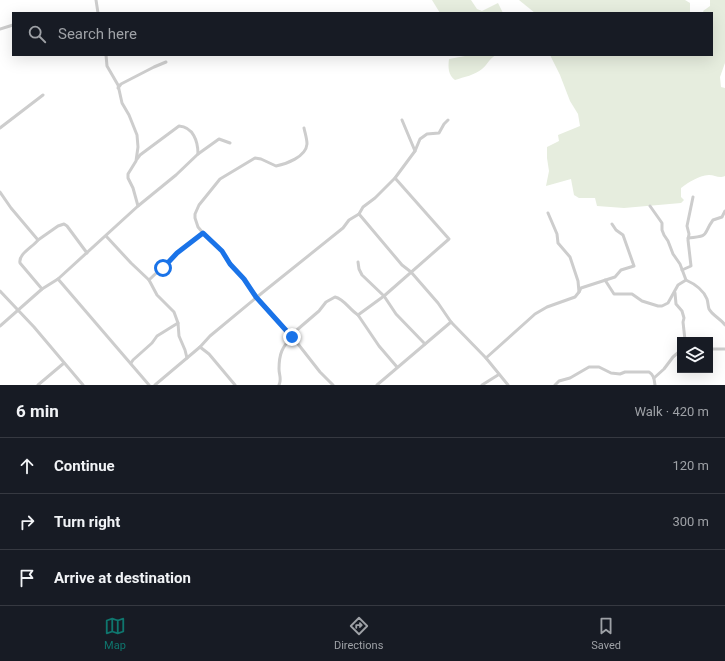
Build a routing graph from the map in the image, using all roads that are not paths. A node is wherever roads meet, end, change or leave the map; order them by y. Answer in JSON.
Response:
{"nodes":[{"id":1,"x":96,"y":0,"type":"edge"},
{"id":2,"x":98,"y":12,"type":"edge"},
{"id":3,"x":12,"y":25,"type":"edge"},
{"id":4,"x":0,"y":29,"type":"edge"},
{"id":5,"x":106,"y":56,"type":"edge"},
{"id":6,"x":166,"y":62,"type":"dead end"},
{"id":7,"x":118,"y":88,"type":"junction"},
{"id":8,"x":44,"y":95,"type":"dead end"},
{"id":9,"x":402,"y":120,"type":"dead end"},
{"id":10,"x":448,"y":120,"type":"dead end"},
{"id":11,"x":0,"y":128,"type":"edge"},
{"id":12,"x":304,"y":128,"type":"dead end"},
{"id":13,"x":230,"y":143,"type":"dead end"},
{"id":14,"x":415,"y":151,"type":"junction"},
{"id":15,"x":198,"y":154,"type":"junction"},
{"id":16,"x":136,"y":161,"type":"junction"},
{"id":17,"x":395,"y":178,"type":"junction"},
{"id":18,"x":0,"y":195,"type":"edge"},
{"id":19,"x":693,"y":197,"type":"dead end"},
{"id":20,"x":138,"y":206,"type":"junction"},
{"id":21,"x":650,"y":206,"type":"dead end"},
{"id":22,"x":725,"y":211,"type":"edge"},
{"id":23,"x":548,"y":213,"type":"dead end"},
{"id":24,"x":359,"y":214,"type":"junction"},
{"id":25,"x":612,"y":224,"type":"dead end"},
{"id":26,"x":203,"y":233,"type":"junction"},
{"id":27,"x":106,"y":236,"type":"junction"},
{"id":28,"x":688,"y":238,"type":"junction"},
{"id":29,"x":38,"y":240,"type":"junction"},
{"id":30,"x":87,"y":253,"type":"junction"},
{"id":31,"x":358,"y":262,"type":"dead end"},
{"id":32,"x":682,"y":270,"type":"junction"},
{"id":33,"x":412,"y":272,"type":"junction"},
{"id":34,"x":58,"y":279,"type":"junction"},
{"id":35,"x":149,"y":280,"type":"junction"},
{"id":36,"x":605,"y":280,"type":"junction"},
{"id":37,"x":686,"y":280,"type":"junction"},
{"id":38,"x":42,"y":289,"type":"junction"},
{"id":39,"x":0,"y":291,"type":"edge"},
{"id":40,"x":579,"y":292,"type":"junction"},
{"id":41,"x":675,"y":292,"type":"junction"},
{"id":42,"x":384,"y":296,"type":"junction"},
{"id":43,"x":256,"y":297,"type":"junction"},
{"id":44,"x":18,"y":310,"type":"junction"},
{"id":45,"x":358,"y":315,"type":"junction"},
{"id":46,"x":451,"y":322,"type":"junction"},
{"id":47,"x":178,"y":323,"type":"junction"},
{"id":48,"x":725,"y":325,"type":"edge"},
{"id":49,"x":0,"y":326,"type":"edge"},
{"id":50,"x":291,"y":336,"type":"junction"},
{"id":51,"x":685,"y":337,"type":"edge"},
{"id":52,"x":425,"y":344,"type":"junction"},
{"id":53,"x":200,"y":347,"type":"junction"},
{"id":54,"x":713,"y":349,"type":"edge"},
{"id":55,"x":725,"y":349,"type":"edge"},
{"id":56,"x":677,"y":354,"type":"edge"},
{"id":57,"x":187,"y":358,"type":"junction"},
{"id":58,"x":486,"y":358,"type":"junction"},
{"id":59,"x":64,"y":363,"type":"junction"},
{"id":60,"x":132,"y":364,"type":"junction"},
{"id":61,"x":397,"y":367,"type":"junction"},
{"id":62,"x":498,"y":375,"type":"junction"},
{"id":63,"x":654,"y":378,"type":"junction"},
{"id":64,"x":38,"y":385,"type":"edge"},
{"id":65,"x":83,"y":385,"type":"edge"},
{"id":66,"x":149,"y":385,"type":"edge"},
{"id":67,"x":155,"y":385,"type":"edge"},
{"id":68,"x":235,"y":385,"type":"edge"},
{"id":69,"x":279,"y":385,"type":"edge"},
{"id":70,"x":333,"y":385,"type":"edge"},
{"id":71,"x":377,"y":385,"type":"edge"},
{"id":72,"x":482,"y":385,"type":"edge"},
{"id":73,"x":508,"y":385,"type":"edge"},
{"id":74,"x":555,"y":385,"type":"edge"},
{"id":75,"x":654,"y":385,"type":"edge"}],
"edges":[{"from":1,"to":2,"type":"street"},
{"from":3,"to":4,"type":"street"},
{"from":5,"to":7,"type":"street"},
{"from":6,"to":7,"type":"street"},
{"from":7,"to":16,"type":"street"},
{"from":8,"to":11,"type":"street"},
{"from":9,"to":14,"type":"street"},
{"from":10,"to":14,"type":"street"},
{"from":12,"to":26,"type":"street"},
{"from":13,"to":15,"type":"street"},
{"from":14,"to":17,"type":"street"},
{"from":15,"to":16,"type":"street"},
{"from":15,"to":20,"type":"street"},
{"from":16,"to":20,"type":"street"},
{"from":17,"to":24,"type":"street"},
{"from":17,"to":33,"type":"street"},
{"from":18,"to":29,"type":"street"},
{"from":19,"to":28,"type":"street"},
{"from":20,"to":27,"type":"street"},
{"from":21,"to":32,"type":"street"},
{"from":22,"to":28,"type":"street"},
{"from":23,"to":40,"type":"street"},
{"from":24,"to":33,"type":"street"},
{"from":24,"to":43,"type":"street"},
{"from":25,"to":36,"type":"street"},
{"from":26,"to":35,"type":"street"},
{"from":26,"to":43,"type":"street"},
{"from":27,"to":30,"type":"street"},
{"from":27,"to":35,"type":"street"},
{"from":28,"to":32,"type":"street"},
{"from":29,"to":30,"type":"street"},
{"from":29,"to":38,"type":"street"},
{"from":30,"to":34,"type":"street"},
{"from":31,"to":42,"type":"street"},
{"from":32,"to":37,"type":"street"},
{"from":33,"to":42,"type":"street"},
{"from":33,"to":46,"type":"street"},
{"from":34,"to":38,"type":"street"},
{"from":34,"to":60,"type":"street"},
{"from":35,"to":47,"type":"street"},
{"from":36,"to":40,"type":"street"},
{"from":36,"to":41,"type":"street"},
{"from":37,"to":41,"type":"street"},
{"from":37,"to":48,"type":"street"},
{"from":38,"to":44,"type":"street"},
{"from":39,"to":44,"type":"street"},
{"from":40,"to":58,"type":"street"},
{"from":41,"to":51,"type":"street"},
{"from":42,"to":45,"type":"street"},
{"from":42,"to":52,"type":"street"},
{"from":43,"to":50,"type":"street"},
{"from":43,"to":53,"type":"street"},
{"from":44,"to":49,"type":"street"},
{"from":44,"to":59,"type":"street"},
{"from":45,"to":50,"type":"street"},
{"from":45,"to":61,"type":"street"},
{"from":46,"to":52,"type":"street"},
{"from":46,"to":58,"type":"street"},
{"from":47,"to":57,"type":"street"},
{"from":47,"to":60,"type":"street"},
{"from":50,"to":69,"type":"street"},
{"from":50,"to":70,"type":"street"},
{"from":52,"to":61,"type":"street"},
{"from":53,"to":57,"type":"street"},
{"from":53,"to":68,"type":"street"},
{"from":54,"to":55,"type":"street"},
{"from":56,"to":63,"type":"street"},
{"from":57,"to":67,"type":"street"},
{"from":58,"to":62,"type":"street"},
{"from":59,"to":64,"type":"street"},
{"from":59,"to":65,"type":"street"},
{"from":60,"to":66,"type":"street"},
{"from":61,"to":71,"type":"street"},
{"from":62,"to":72,"type":"street"},
{"from":62,"to":73,"type":"street"},
{"from":63,"to":74,"type":"street"},
{"from":63,"to":75,"type":"street"}]}
